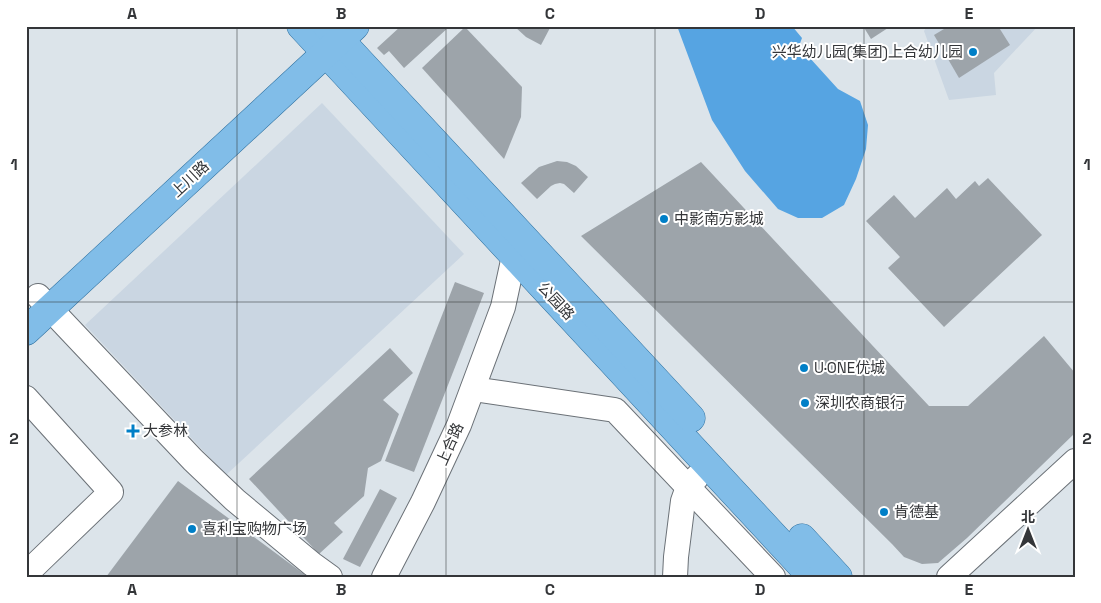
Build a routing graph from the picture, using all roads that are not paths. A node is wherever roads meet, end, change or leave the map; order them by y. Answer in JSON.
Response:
{"nodes":[{"id":1,"x":327,"y":33,"type":"edge"},
{"id":2,"x":514,"y":256,"type":"junction"},
{"id":3,"x":544,"y":288,"type":"junction"},
{"id":4,"x":38,"y":304,"type":"edge"},
{"id":5,"x":503,"y":307,"type":"junction"},
{"id":6,"x":26,"y":331,"type":"edge"},
{"id":7,"x":473,"y":389,"type":"junction"},
{"id":8,"x":26,"y":398,"type":"edge"},
{"id":9,"x":1075,"y":461,"type":"edge"},
{"id":10,"x":708,"y":465,"type":"junction"},
{"id":11,"x":688,"y":487,"type":"junction"},
{"id":12,"x":26,"y":574,"type":"edge"},
{"id":13,"x":330,"y":577,"type":"edge"},
{"id":14,"x":384,"y":577,"type":"edge"},
{"id":15,"x":675,"y":577,"type":"edge"},
{"id":16,"x":773,"y":577,"type":"edge"},
{"id":17,"x":812,"y":577,"type":"edge"},
{"id":18,"x":838,"y":577,"type":"edge"},
{"id":19,"x":949,"y":577,"type":"edge"}],
"edges":[{"from":1,"to":2,"type":"main road","name":"公园路"},
{"from":1,"to":4,"type":"main road","name":"上川路"},
{"from":1,"to":18,"type":"main road","name":"公园路"},
{"from":2,"to":3,"type":"main road","name":"公园路"},
{"from":2,"to":5,"type":"street","name":"上合路"},
{"from":3,"to":5,"type":"street"},
{"from":3,"to":10,"type":"main road","name":"公园路"},
{"from":4,"to":6,"type":"main road","name":"上川路"},
{"from":4,"to":13,"type":"street"},
{"from":5,"to":7,"type":"street","name":"上合路"},
{"from":7,"to":11,"type":"street"},
{"from":7,"to":14,"type":"street","name":"上合路"},
{"from":8,"to":12,"type":"street"},
{"from":9,"to":19,"type":"street"},
{"from":10,"to":11,"type":"street"},
{"from":10,"to":17,"type":"main road","name":"公园路"},
{"from":11,"to":15,"type":"street"},
{"from":11,"to":16,"type":"street"}]}
